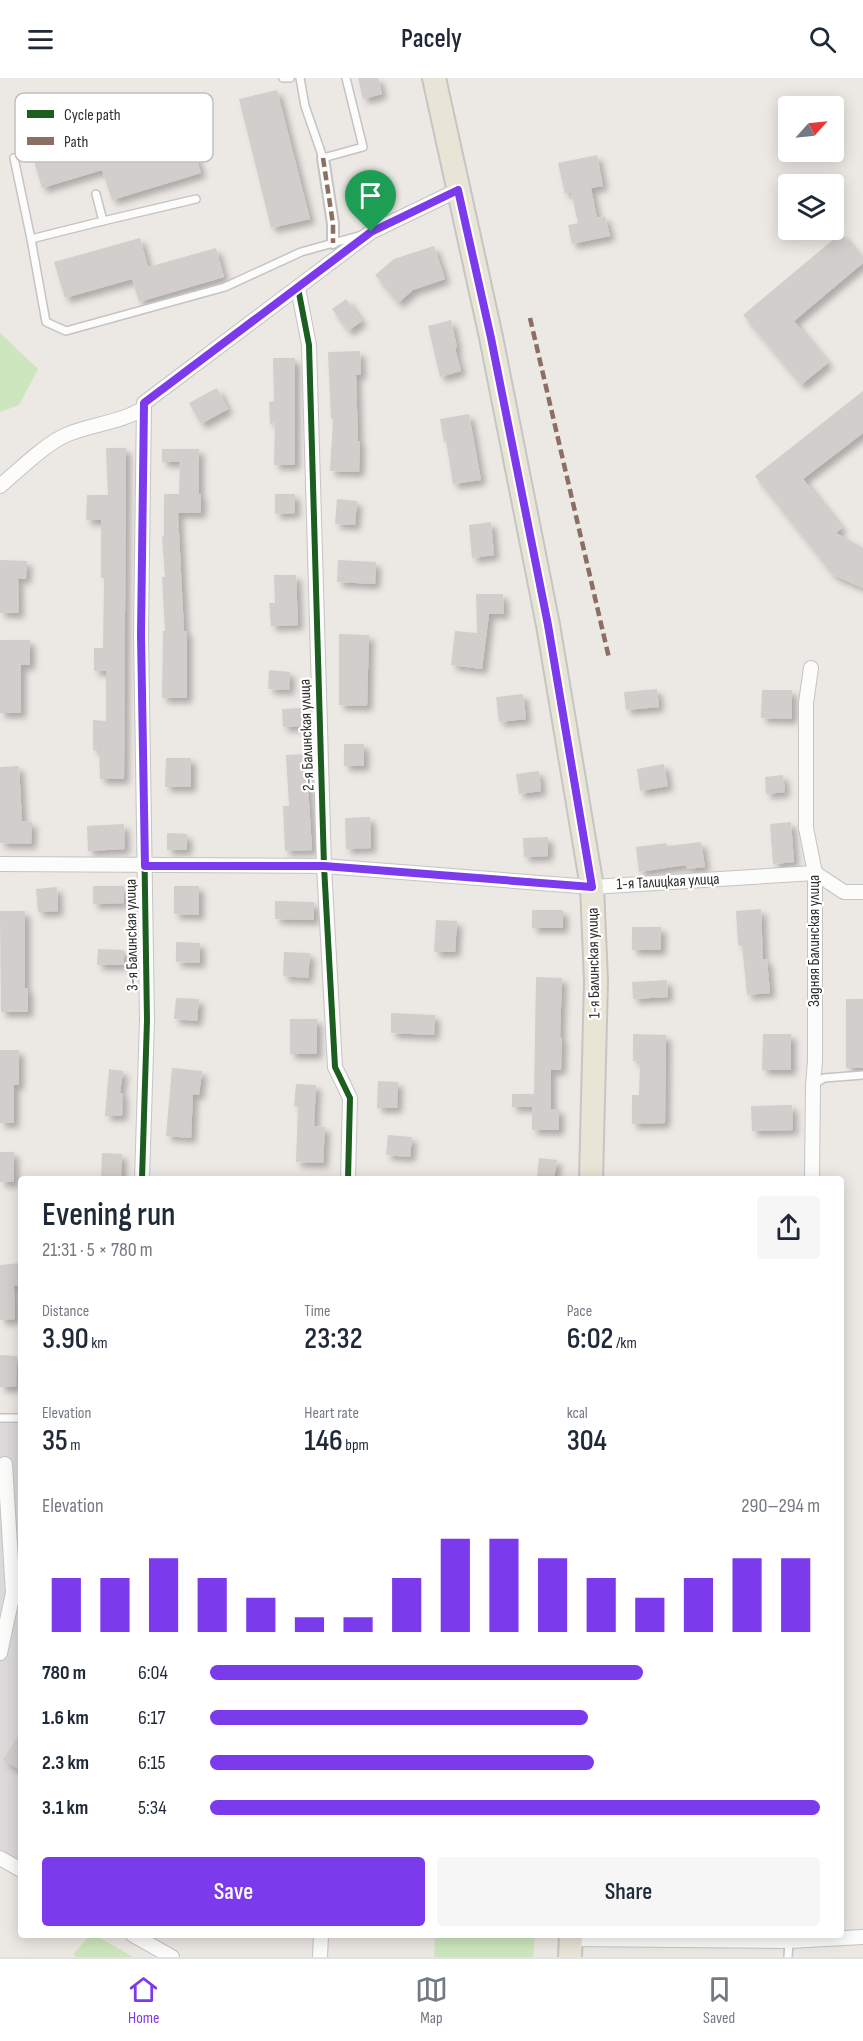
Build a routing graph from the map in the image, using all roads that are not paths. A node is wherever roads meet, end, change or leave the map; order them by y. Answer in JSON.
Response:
{"nodes":[{"id":1,"x":283,"y":78,"type":"edge"},
{"id":2,"x":290,"y":78,"type":"edge"},
{"id":3,"x":300,"y":78,"type":"edge"},
{"id":4,"x":346,"y":78,"type":"edge"},
{"id":5,"x":434,"y":78,"type":"edge"},
{"id":6,"x":14,"y":158,"type":"dead end"},
{"id":7,"x":323,"y":158,"type":"junction"},
{"id":8,"x":458,"y":190,"type":"junction"},
{"id":9,"x":96,"y":194,"type":"dead end"},
{"id":10,"x":196,"y":199,"type":"dead end"},
{"id":11,"x":103,"y":221,"type":"junction"},
{"id":12,"x":371,"y":232,"type":"junction"},
{"id":13,"x":31,"y":239,"type":"junction"},
{"id":14,"x":333,"y":243,"type":"junction"},
{"id":15,"x":297,"y":288,"type":"junction"},
{"id":16,"x":144,"y":405,"type":"junction"},
{"id":17,"x":0,"y":486,"type":"edge"},
{"id":18,"x":811,"y":668,"type":"dead end"},
{"id":19,"x":0,"y":864,"type":"edge"},
{"id":20,"x":145,"y":866,"type":"junction"},
{"id":21,"x":324,"y":866,"type":"junction"},
{"id":22,"x":815,"y":873,"type":"junction"},
{"id":23,"x":592,"y":887,"type":"junction"},
{"id":24,"x":863,"y":892,"type":"edge"},
{"id":25,"x":863,"y":1075,"type":"edge"},
{"id":26,"x":813,"y":1085,"type":"junction"},
{"id":27,"x":142,"y":1176,"type":"edge"},
{"id":28,"x":348,"y":1176,"type":"edge"},
{"id":29,"x":591,"y":1176,"type":"edge"},
{"id":30,"x":812,"y":1176,"type":"edge"},
{"id":31,"x":0,"y":1418,"type":"edge"},
{"id":32,"x":18,"y":1418,"type":"edge"},
{"id":33,"x":5,"y":1464,"type":"dead end"},
{"id":34,"x":0,"y":1653,"type":"edge"},
{"id":35,"x":0,"y":1858,"type":"edge"},
{"id":36,"x":18,"y":1868,"type":"edge"},
{"id":37,"x":844,"y":1937,"type":"edge"},
{"id":38,"x":863,"y":1937,"type":"edge"},
{"id":39,"x":138,"y":1938,"type":"edge"},
{"id":40,"x":321,"y":1938,"type":"edge"},
{"id":41,"x":805,"y":1938,"type":"edge"},
{"id":42,"x":789,"y":1941,"type":"junction"},
{"id":43,"x":570,"y":1944,"type":"edge"},
{"id":44,"x":172,"y":1957,"type":"edge"},
{"id":45,"x":320,"y":1957,"type":"edge"},
{"id":46,"x":788,"y":1957,"type":"edge"}],
"edges":[{"from":1,"to":2,"type":"lane"},
{"from":3,"to":7,"type":"lane"},
{"from":4,"to":7,"type":"lane"},
{"from":5,"to":8,"type":"main road","name":"1-я Балинская улица"},
{"from":6,"to":13,"type":"lane"},
{"from":7,"to":14,"type":"street"},
{"from":8,"to":12,"type":"street"},
{"from":8,"to":23,"type":"main road","name":"1-я Балинская улица"},
{"from":9,"to":11,"type":"lane"},
{"from":10,"to":11,"type":"lane"},
{"from":11,"to":13,"type":"lane"},
{"from":12,"to":14,"type":"lane"},
{"from":12,"to":15,"type":"street"},
{"from":13,"to":14,"type":"lane"},
{"from":15,"to":16,"type":"street"},
{"from":15,"to":21,"type":"street","name":"2-я Балинская улица"},
{"from":16,"to":17,"type":"street"},
{"from":16,"to":20,"type":"street","name":"3-я Балинская улица"},
{"from":18,"to":22,"type":"street","name":"Задняя Балинская улица"},
{"from":19,"to":20,"type":"street","name":"1-я Талицкая улица"},
{"from":20,"to":21,"type":"street","name":"1-я Талицкая улица"},
{"from":20,"to":27,"type":"street","name":"3-я Балинская улица"},
{"from":21,"to":23,"type":"street","name":"1-я Талицкая улица"},
{"from":21,"to":28,"type":"street","name":"2-я Балинская улица"},
{"from":22,"to":23,"type":"street","name":"1-я Талицкая улица"},
{"from":22,"to":24,"type":"street"},
{"from":22,"to":26,"type":"street","name":"Задняя Балинская улица"},
{"from":23,"to":29,"type":"main road","name":"1-я Балинская улица"},
{"from":25,"to":26,"type":"lane"},
{"from":26,"to":30,"type":"street","name":"Задняя Балинская улица"},
{"from":31,"to":32,"type":"lane"},
{"from":33,"to":34,"type":"street"},
{"from":35,"to":36,"type":"street"},
{"from":37,"to":38,"type":"street"},
{"from":39,"to":44,"type":"street"},
{"from":40,"to":45,"type":"street"},
{"from":41,"to":42,"type":"street"},
{"from":42,"to":43,"type":"street"},
{"from":42,"to":46,"type":"lane"}]}
